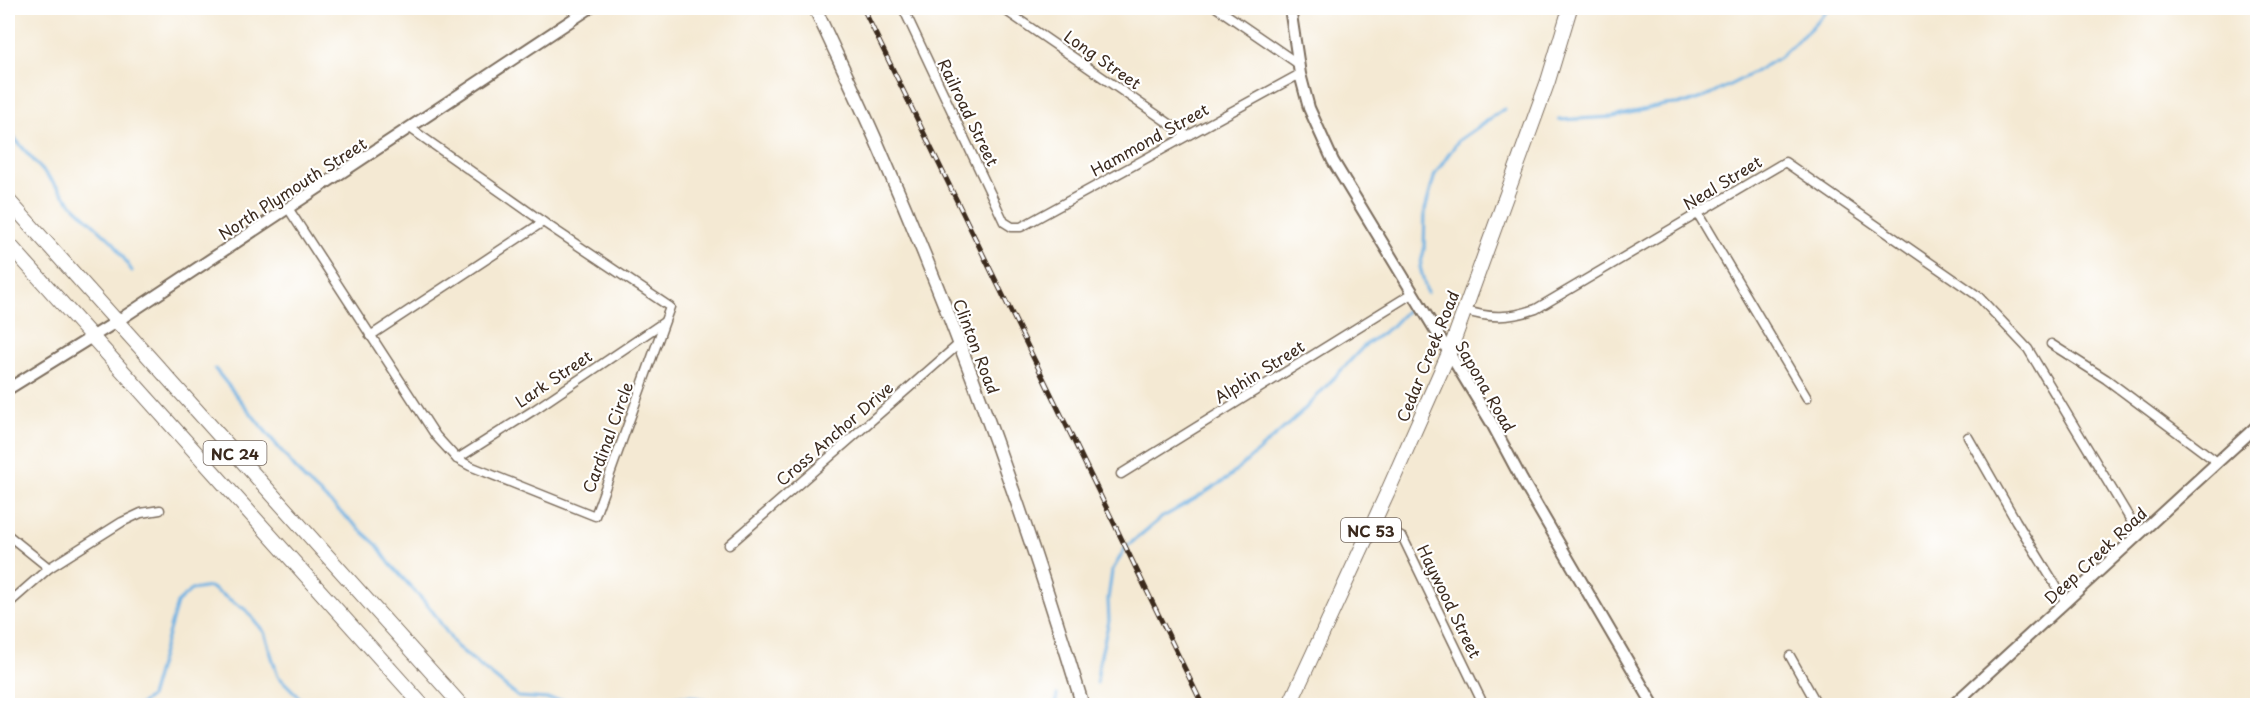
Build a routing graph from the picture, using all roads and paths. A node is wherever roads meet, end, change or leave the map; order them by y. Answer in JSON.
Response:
{"nodes":[{"id":1,"x":590,"y":8,"type":"edge"},
{"id":2,"x":815,"y":8,"type":"edge"},
{"id":3,"x":904,"y":8,"type":"edge"},
{"id":4,"x":1002,"y":8,"type":"edge"},
{"id":5,"x":1217,"y":8,"type":"edge"},
{"id":6,"x":1290,"y":8,"type":"edge"},
{"id":7,"x":1570,"y":8,"type":"edge"},
{"id":8,"x":1299,"y":69,"type":"junction"},
{"id":9,"x":410,"y":128,"type":"junction"},
{"id":10,"x":1186,"y":135,"type":"junction"},
{"id":11,"x":8,"y":200,"type":"edge"},
{"id":12,"x":288,"y":208,"type":"junction"},
{"id":13,"x":1698,"y":214,"type":"junction"},
{"id":14,"x":543,"y":222,"type":"junction"},
{"id":15,"x":1012,"y":227,"type":"joint"},
{"id":16,"x":8,"y":243,"type":"edge"},
{"id":17,"x":1413,"y":293,"type":"junction"},
{"id":18,"x":1464,"y":310,"type":"junction"},
{"id":19,"x":116,"y":322,"type":"junction"},
{"id":20,"x":665,"y":322,"type":"junction"},
{"id":21,"x":91,"y":336,"type":"junction"},
{"id":22,"x":370,"y":336,"type":"junction"},
{"id":23,"x":959,"y":344,"type":"junction"},
{"id":24,"x":2052,"y":344,"type":"dead end"},
{"id":25,"x":1449,"y":353,"type":"junction"},
{"id":26,"x":8,"y":389,"type":"edge"},
{"id":27,"x":1807,"y":398,"type":"dead end"},
{"id":28,"x":2258,"y":425,"type":"edge"},
{"id":29,"x":1968,"y":437,"type":"dead end"},
{"id":30,"x":457,"y":459,"type":"junction"},
{"id":31,"x":2217,"y":462,"type":"junction"},
{"id":32,"x":1121,"y":474,"type":"dead end"},
{"id":33,"x":160,"y":510,"type":"dead end"},
{"id":34,"x":1374,"y":522,"type":"junction"},
{"id":35,"x":2139,"y":534,"type":"junction"},
{"id":36,"x":8,"y":535,"type":"edge"},
{"id":37,"x":729,"y":545,"type":"dead end"},
{"id":38,"x":49,"y":568,"type":"junction"},
{"id":39,"x":2066,"y":602,"type":"junction"},
{"id":40,"x":8,"y":604,"type":"edge"},
{"id":41,"x":1790,"y":656,"type":"dead end"},
{"id":42,"x":423,"y":705,"type":"edge"},
{"id":43,"x":462,"y":705,"type":"edge"},
{"id":44,"x":1083,"y":705,"type":"edge"},
{"id":45,"x":1288,"y":705,"type":"edge"},
{"id":46,"x":1484,"y":705,"type":"edge"},
{"id":47,"x":1654,"y":705,"type":"edge"},
{"id":48,"x":1818,"y":705,"type":"edge"},
{"id":49,"x":1952,"y":705,"type":"edge"}],
"edges":[{"from":1,"to":9,"type":"street","name":"North Plymouth Street"},
{"from":2,"to":23,"type":"main road","name":"Clinton Road"},
{"from":3,"to":15,"type":"street","name":"Railroad Street"},
{"from":4,"to":10,"type":"street","name":"Long Street"},
{"from":5,"to":8,"type":"street"},
{"from":6,"to":8,"type":"street","name":"Sapona Road"},
{"from":7,"to":18,"type":"main road","name":"Cedar Creek Road","number":"NC 53"},
{"from":8,"to":10,"type":"street","name":"Hammond Street"},
{"from":8,"to":17,"type":"street","name":"Sapona Road"},
{"from":9,"to":12,"type":"street","name":"North Plymouth Street"},
{"from":9,"to":14,"type":"street"},
{"from":10,"to":15,"type":"street","name":"Hammond Street"},
{"from":11,"to":19,"type":"main road","number":"NC 24"},
{"from":12,"to":19,"type":"street","name":"North Plymouth Street"},
{"from":12,"to":22,"type":"street","name":"Cardinal Circle"},
{"from":13,"to":18,"type":"street","name":"Neal Street"},
{"from":13,"to":27,"type":"street"},
{"from":13,"to":35,"type":"street","name":"Neal Street"},
{"from":14,"to":20,"type":"street"},
{"from":14,"to":22,"type":"street"},
{"from":16,"to":21,"type":"main road","number":"NC 24"},
{"from":17,"to":25,"type":"street","name":"Sapona Road"},
{"from":17,"to":32,"type":"street","name":"Alphin Street"},
{"from":18,"to":25,"type":"main road","name":"Cedar Creek Road","number":"NC 53"},
{"from":19,"to":21,"type":"street","name":"North Plymouth Street"},
{"from":19,"to":43,"type":"main road","number":"NC 24"},
{"from":20,"to":30,"type":"street","name":"Lark Street"},
{"from":20,"to":30,"type":"street","name":"Cardinal Circle"},
{"from":21,"to":26,"type":"street","name":"North Plymouth Street"},
{"from":21,"to":42,"type":"main road","number":"NC 24"},
{"from":22,"to":30,"type":"street","name":"Cardinal Circle"},
{"from":23,"to":37,"type":"street","name":"Cross Anchor Drive"},
{"from":23,"to":44,"type":"main road","name":"Clinton Road"},
{"from":24,"to":31,"type":"street"},
{"from":25,"to":34,"type":"main road","name":"Cedar Creek Road","number":"NC 53"},
{"from":25,"to":47,"type":"street","name":"Sapona Road"},
{"from":28,"to":31,"type":"street","name":"Deep Creek Road"},
{"from":29,"to":39,"type":"street"},
{"from":31,"to":35,"type":"street","name":"Deep Creek Road"},
{"from":33,"to":38,"type":"street"},
{"from":34,"to":45,"type":"main road","name":"Cedar Creek Road","number":"NC 53"},
{"from":34,"to":46,"type":"street","name":"Haywood Street"},
{"from":35,"to":39,"type":"street","name":"Deep Creek Road"},
{"from":36,"to":38,"type":"street"},
{"from":38,"to":40,"type":"street"},
{"from":39,"to":49,"type":"street","name":"Deep Creek Road"},
{"from":41,"to":48,"type":"street"}]}
